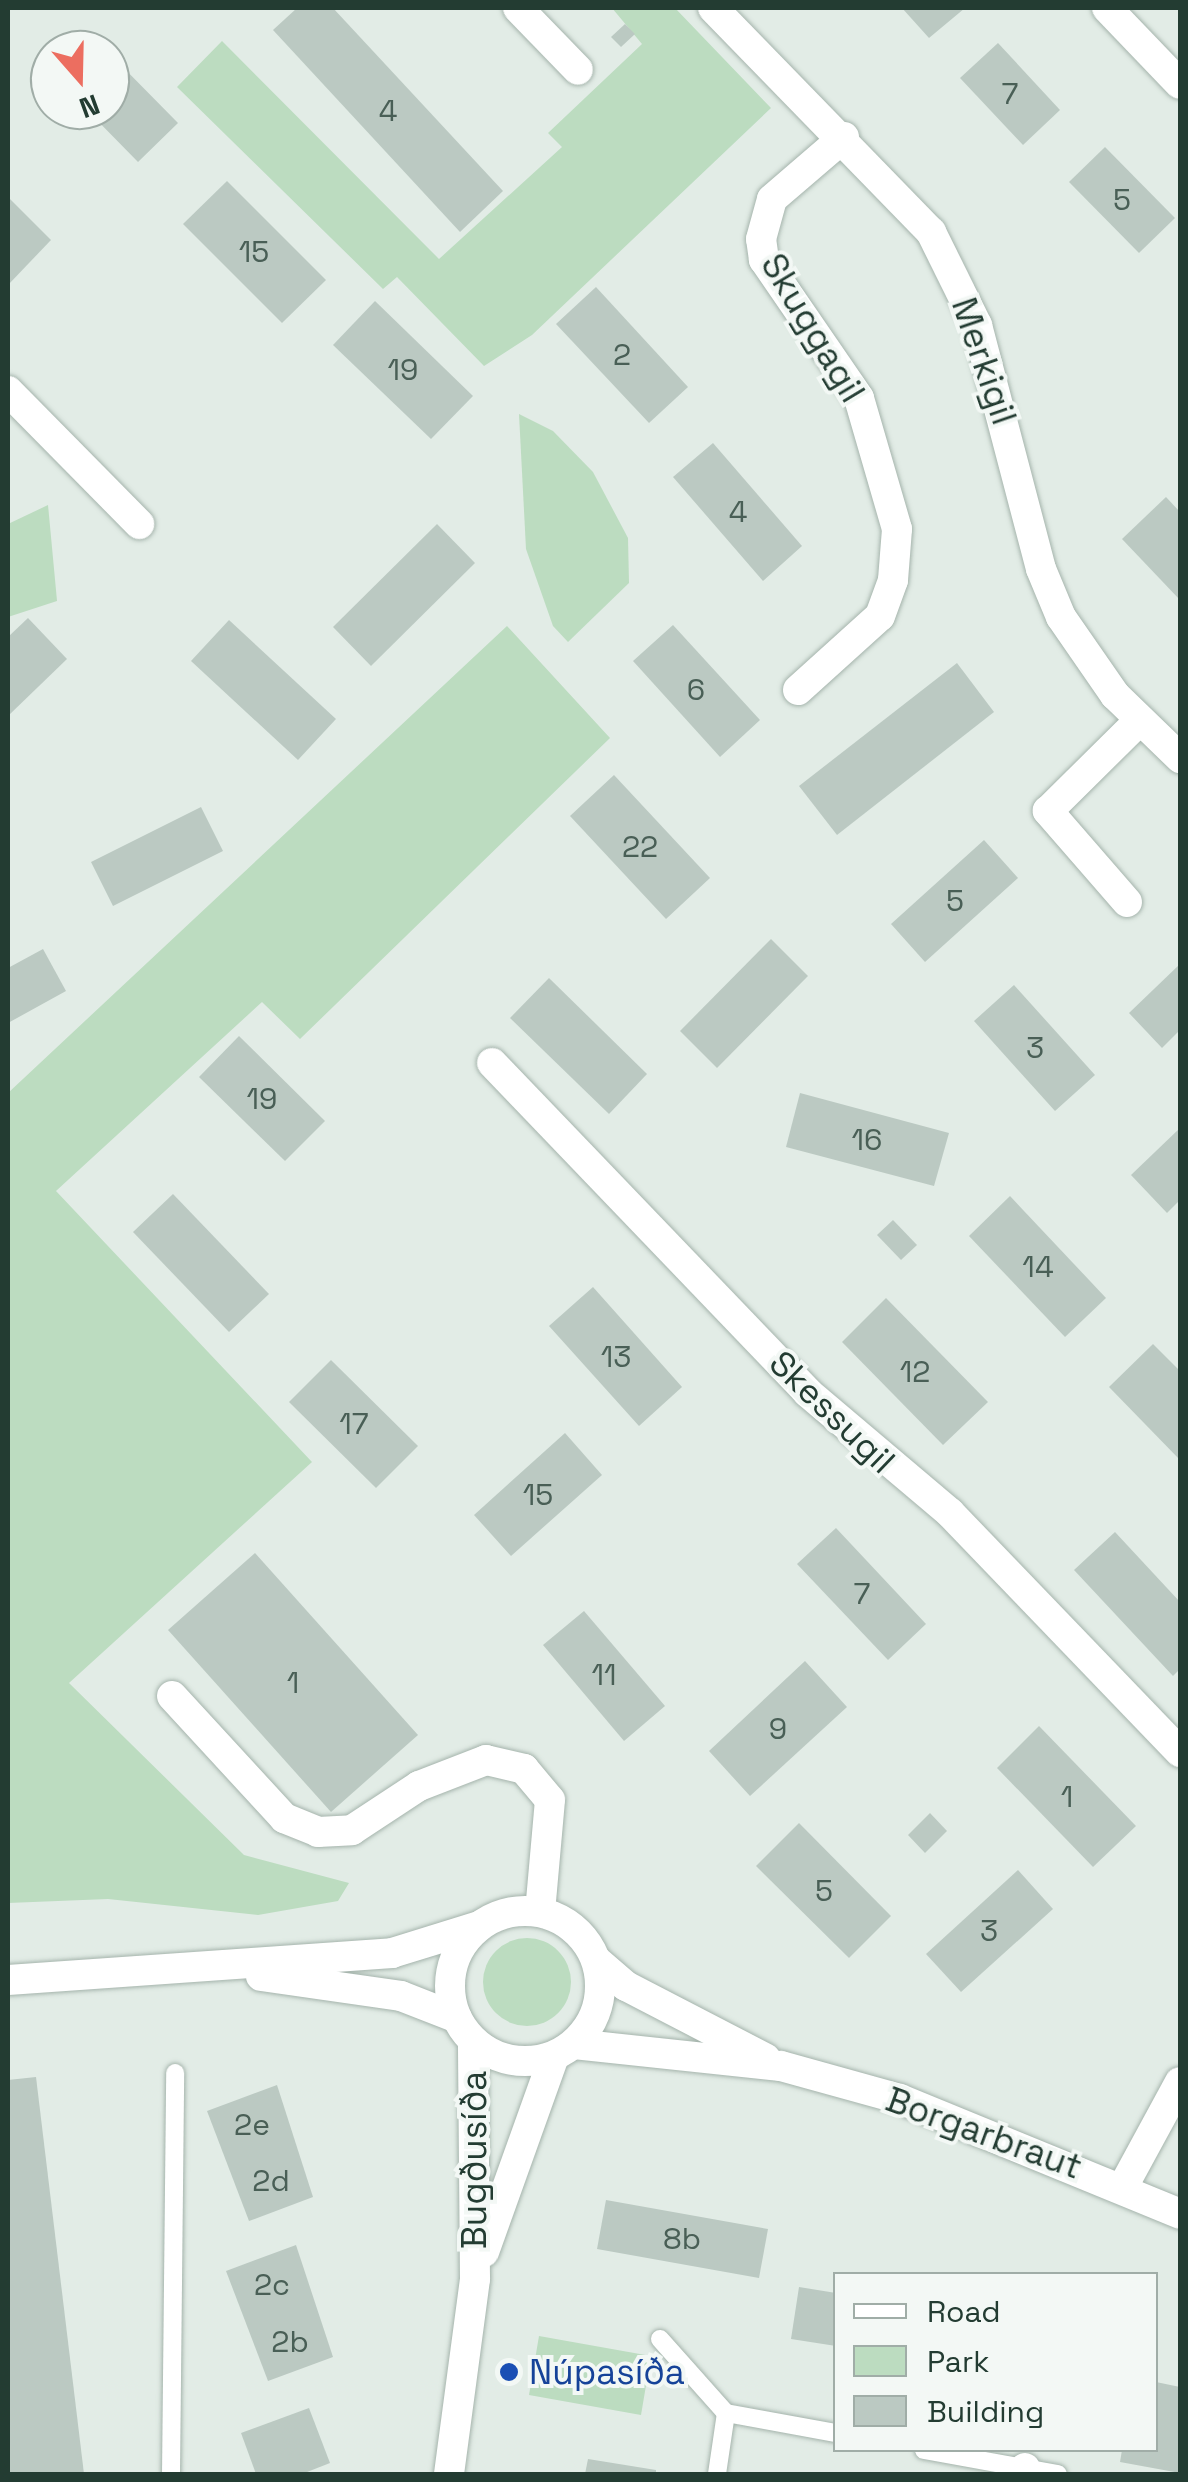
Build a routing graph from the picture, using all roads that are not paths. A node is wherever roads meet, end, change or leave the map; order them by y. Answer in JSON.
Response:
{"nodes":[{"id":1,"x":518,"y":8,"type":"edge"},
{"id":2,"x":712,"y":8,"type":"edge"},
{"id":3,"x":1107,"y":8,"type":"edge"},
{"id":4,"x":578,"y":70,"type":"dead end"},
{"id":5,"x":1180,"y":84,"type":"edge"},
{"id":6,"x":844,"y":137,"type":"junction"},
{"id":7,"x":8,"y":390,"type":"edge"},
{"id":8,"x":139,"y":524,"type":"dead end"},
{"id":9,"x":798,"y":690,"type":"dead end"},
{"id":10,"x":1140,"y":720,"type":"junction"},
{"id":11,"x":1180,"y":758,"type":"edge"},
{"id":12,"x":1127,"y":902,"type":"dead end"},
{"id":13,"x":492,"y":1063,"type":"dead end"},
{"id":14,"x":172,"y":1696,"type":"dead end"},
{"id":15,"x":1180,"y":1752,"type":"edge"},
{"id":16,"x":540,"y":1912,"type":"junction"},
{"id":17,"x":478,"y":1926,"type":"junction"},
{"id":18,"x":597,"y":1961,"type":"junction"},
{"id":19,"x":218,"y":1969,"type":"junction"},
{"id":20,"x":8,"y":1980,"type":"edge"},
{"id":21,"x":465,"y":2030,"type":"junction"},
{"id":22,"x":564,"y":2050,"type":"junction"},
{"id":23,"x":781,"y":2066,"type":"junction"},
{"id":24,"x":175,"y":2073,"type":"dead end"},
{"id":25,"x":1180,"y":2082,"type":"edge"},
{"id":26,"x":1124,"y":2186,"type":"junction"},
{"id":27,"x":1180,"y":2214,"type":"edge"},
{"id":28,"x":475,"y":2279,"type":"junction"},
{"id":29,"x":660,"y":2339,"type":"dead end"},
{"id":30,"x":726,"y":2413,"type":"junction"},
{"id":31,"x":833,"y":2432,"type":"edge"},
{"id":32,"x":933,"y":2452,"type":"edge"},
{"id":33,"x":1026,"y":2472,"type":"edge"},
{"id":34,"x":171,"y":2474,"type":"edge"},
{"id":35,"x":448,"y":2474,"type":"edge"},
{"id":36,"x":716,"y":2474,"type":"edge"},
{"id":37,"x":1058,"y":2474,"type":"edge"}],
"edges":[{"from":1,"to":4,"type":"street"},
{"from":2,"to":6,"type":"street","name":"Merkigil"},
{"from":3,"to":5,"type":"street"},
{"from":6,"to":9,"type":"street","name":"Skuggagil"},
{"from":6,"to":10,"type":"street","name":"Merkigil"},
{"from":7,"to":8,"type":"street"},
{"from":10,"to":11,"type":"street","name":"Merkigil"},
{"from":10,"to":12,"type":"street"},
{"from":13,"to":15,"type":"street","name":"Skessugil"},
{"from":14,"to":16,"type":"street"},
{"from":16,"to":17,"type":"street"},
{"from":16,"to":18,"type":"street"},
{"from":17,"to":19,"type":"street"},
{"from":17,"to":21,"type":"street"},
{"from":18,"to":22,"type":"street"},
{"from":18,"to":23,"type":"street","name":"Borgarbraut"},
{"from":19,"to":20,"type":"street"},
{"from":19,"to":21,"type":"street"},
{"from":21,"to":22,"type":"street"},
{"from":21,"to":28,"type":"street","name":"Bugðusíða"},
{"from":22,"to":23,"type":"street","name":"Borgarbraut"},
{"from":22,"to":28,"type":"street","name":"Bugðusíða"},
{"from":23,"to":26,"type":"street","name":"Borgarbraut"},
{"from":24,"to":34,"type":"lane"},
{"from":25,"to":26,"type":"street"},
{"from":26,"to":27,"type":"street","name":"Borgarbraut"},
{"from":28,"to":35,"type":"street","name":"Bugðusíða"},
{"from":29,"to":30,"type":"lane"},
{"from":30,"to":31,"type":"lane"},
{"from":30,"to":36,"type":"lane"},
{"from":32,"to":33,"type":"lane"},
{"from":33,"to":37,"type":"lane"}]}
